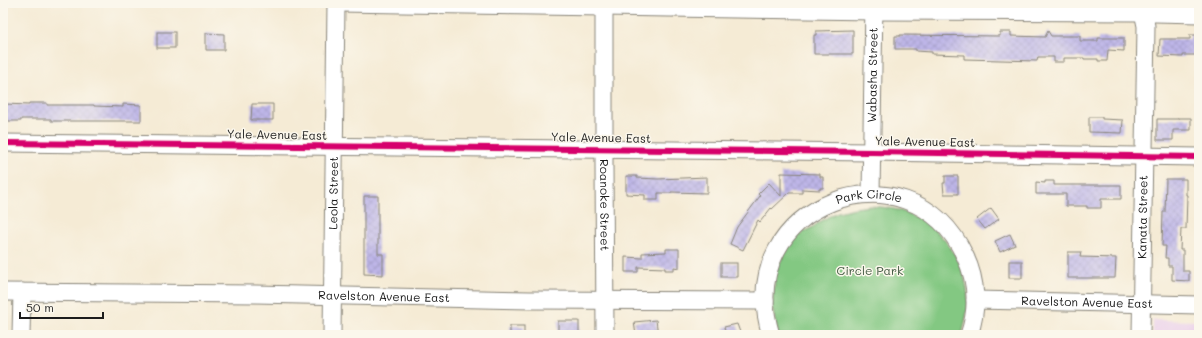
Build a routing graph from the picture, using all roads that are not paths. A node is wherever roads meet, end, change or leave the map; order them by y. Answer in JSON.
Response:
{"nodes":[{"id":1,"x":337,"y":3,"type":"edge"},
{"id":2,"x":604,"y":5,"type":"edge"},
{"id":3,"x":874,"y":7,"type":"edge"},
{"id":4,"x":1143,"y":7,"type":"edge"},
{"id":5,"x":1199,"y":14,"type":"edge"},
{"id":6,"x":3,"y":143,"type":"edge"},
{"id":7,"x":334,"y":146,"type":"junction"},
{"id":8,"x":604,"y":149,"type":"junction"},
{"id":9,"x":872,"y":152,"type":"junction"},
{"id":10,"x":1144,"y":156,"type":"junction"},
{"id":11,"x":1199,"y":157,"type":"edge"},
{"id":12,"x":871,"y":194,"type":"junction"},
{"id":13,"x":3,"y":292,"type":"edge"},
{"id":14,"x":22,"y":292,"type":"junction"},
{"id":15,"x":332,"y":296,"type":"junction"},
{"id":16,"x":605,"y":300,"type":"junction"},
{"id":17,"x":975,"y":300,"type":"junction"},
{"id":18,"x":765,"y":301,"type":"junction"},
{"id":19,"x":1142,"y":304,"type":"junction"},
{"id":20,"x":1199,"y":305,"type":"edge"},
{"id":21,"x":21,"y":335,"type":"edge"},
{"id":22,"x":332,"y":335,"type":"edge"},
{"id":23,"x":606,"y":335,"type":"edge"},
{"id":24,"x":771,"y":335,"type":"edge"},
{"id":25,"x":969,"y":335,"type":"edge"},
{"id":26,"x":1141,"y":335,"type":"edge"}],
"edges":[{"from":1,"to":2,"type":"street"},
{"from":1,"to":7,"type":"street","name":"Leola Street"},
{"from":2,"to":3,"type":"street"},
{"from":2,"to":8,"type":"street","name":"Roanoke Street"},
{"from":3,"to":4,"type":"street"},
{"from":3,"to":9,"type":"street","name":"Wabasha Street"},
{"from":4,"to":5,"type":"street"},
{"from":4,"to":10,"type":"street","name":"Kanata Street"},
{"from":6,"to":7,"type":"street","name":"Yale Avenue East"},
{"from":7,"to":8,"type":"street","name":"Yale Avenue East"},
{"from":7,"to":15,"type":"street","name":"Leola Street"},
{"from":8,"to":9,"type":"street","name":"Yale Avenue East"},
{"from":8,"to":16,"type":"street","name":"Roanoke Street"},
{"from":9,"to":10,"type":"street","name":"Yale Avenue East"},
{"from":9,"to":12,"type":"street","name":"Wabasha Street"},
{"from":10,"to":11,"type":"street","name":"Yale Avenue East"},
{"from":10,"to":19,"type":"street","name":"Kanata Street"},
{"from":12,"to":17,"type":"street","name":"Park Circle"},
{"from":12,"to":18,"type":"street","name":"Park Circle"},
{"from":13,"to":14,"type":"street","name":"Ravelston Avenue East"},
{"from":14,"to":15,"type":"street","name":"Ravelston Avenue East"},
{"from":14,"to":21,"type":"street"},
{"from":15,"to":16,"type":"street","name":"Ravelston Avenue East"},
{"from":15,"to":22,"type":"street","name":"Leola Street"},
{"from":16,"to":18,"type":"street","name":"Ravelston Avenue East"},
{"from":16,"to":23,"type":"street","name":"Roanoke Street"},
{"from":17,"to":19,"type":"street","name":"Ravelston Avenue East"},
{"from":17,"to":25,"type":"street","name":"Park Circle"},
{"from":18,"to":24,"type":"street","name":"Park Circle"},
{"from":19,"to":20,"type":"street","name":"Ravelston Avenue East"},
{"from":19,"to":26,"type":"street","name":"Kanata Street"}]}
